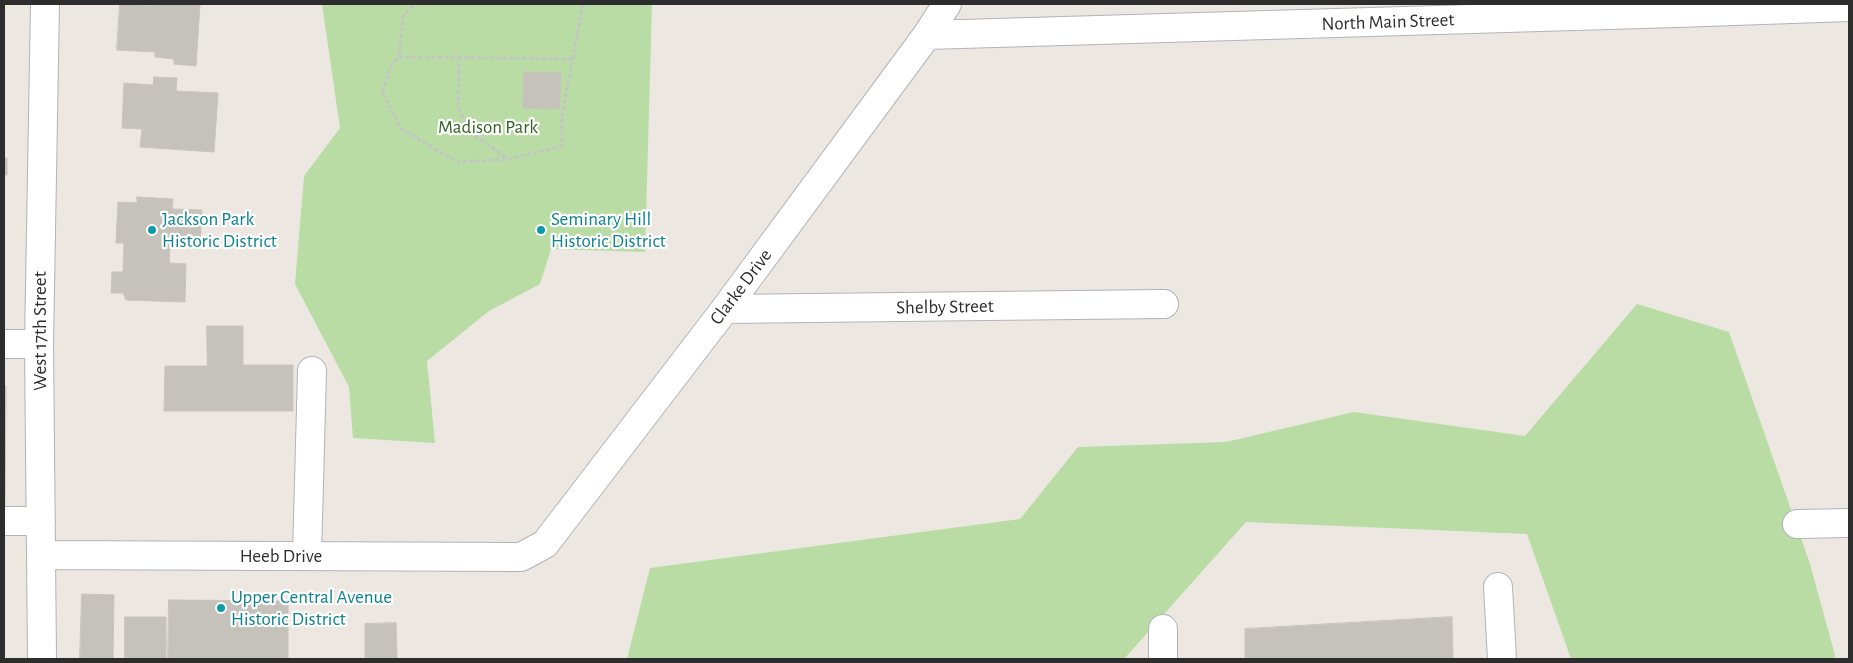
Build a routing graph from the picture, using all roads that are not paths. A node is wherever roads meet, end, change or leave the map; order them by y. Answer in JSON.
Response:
{"nodes":[{"id":1,"x":45,"y":4,"type":"edge"},
{"id":2,"x":946,"y":4,"type":"edge"},
{"id":3,"x":1849,"y":7,"type":"edge"},
{"id":4,"x":1677,"y":9,"type":"edge"},
{"id":5,"x":927,"y":36,"type":"junction"},
{"id":6,"x":1164,"y":304,"type":"dead end"},
{"id":7,"x":725,"y":309,"type":"junction"},
{"id":8,"x":4,"y":344,"type":"edge"},
{"id":9,"x":39,"y":344,"type":"junction"},
{"id":10,"x":312,"y":371,"type":"dead end"},
{"id":11,"x":4,"y":521,"type":"edge"},
{"id":12,"x":41,"y":521,"type":"junction"},
{"id":13,"x":1849,"y":523,"type":"edge"},
{"id":14,"x":1797,"y":524,"type":"dead end"},
{"id":15,"x":41,"y":555,"type":"junction"},
{"id":16,"x":307,"y":556,"type":"junction"},
{"id":17,"x":521,"y":557,"type":"joint"},
{"id":18,"x":1498,"y":587,"type":"dead end"},
{"id":19,"x":1163,"y":629,"type":"dead end"},
{"id":20,"x":42,"y":659,"type":"edge"},
{"id":21,"x":1163,"y":659,"type":"edge"},
{"id":22,"x":1502,"y":659,"type":"edge"}],
"edges":[{"from":1,"to":9,"type":"street","name":"West 17th Street"},
{"from":2,"to":5,"type":"street","name":"Clarke Drive"},
{"from":3,"to":4,"type":"street","name":"North Main Street"},
{"from":4,"to":5,"type":"street","name":"North Main Street"},
{"from":5,"to":7,"type":"street","name":"Clarke Drive"},
{"from":6,"to":7,"type":"street","name":"Shelby Street"},
{"from":7,"to":17,"type":"street","name":"Clarke Drive"},
{"from":8,"to":9,"type":"street"},
{"from":9,"to":12,"type":"street","name":"West 17th Street"},
{"from":10,"to":16,"type":"street"},
{"from":11,"to":12,"type":"street"},
{"from":12,"to":15,"type":"street","name":"West 17th Street"},
{"from":13,"to":14,"type":"street"},
{"from":15,"to":16,"type":"street","name":"Heeb Drive"},
{"from":15,"to":20,"type":"street","name":"West 17th Street"},
{"from":16,"to":17,"type":"street","name":"Heeb Drive"},
{"from":18,"to":22,"type":"street"},
{"from":19,"to":21,"type":"street"}]}
